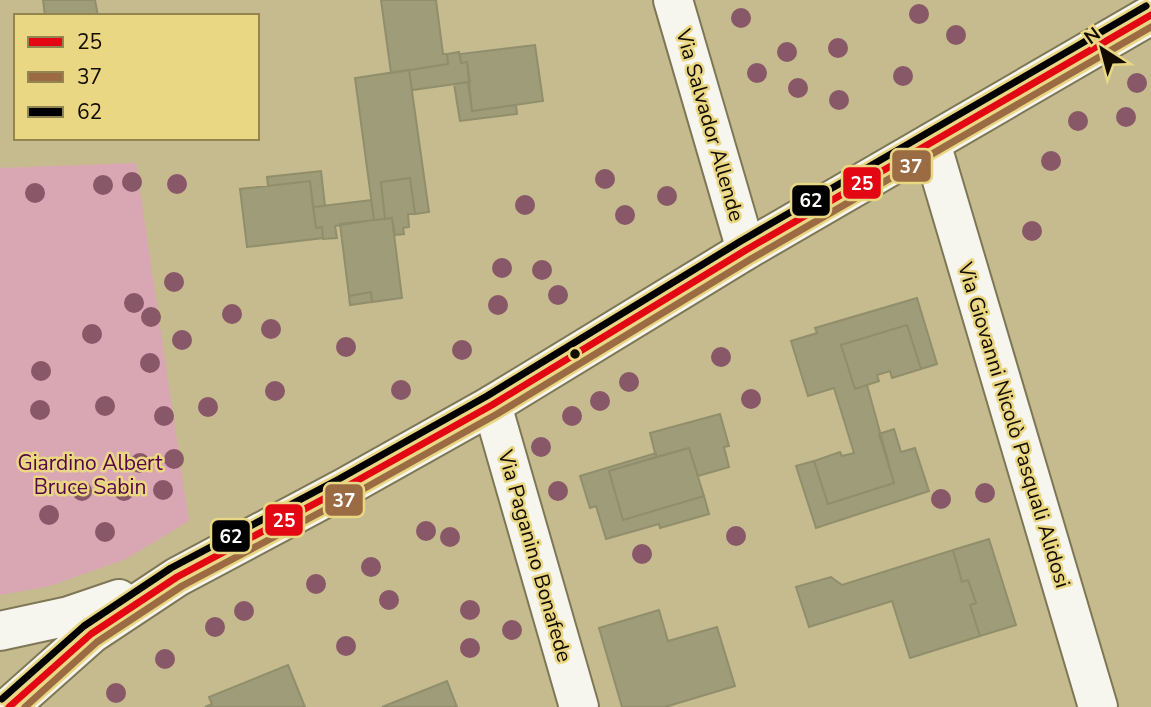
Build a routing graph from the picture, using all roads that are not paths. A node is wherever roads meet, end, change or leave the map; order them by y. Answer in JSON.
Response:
{"nodes":[{"id":1,"x":673,"y":0,"type":"edge"},
{"id":2,"x":1151,"y":15,"type":"edge"},
{"id":3,"x":930,"y":143,"type":"junction"},
{"id":4,"x":746,"y":250,"type":"junction"},
{"id":5,"x":492,"y":405,"type":"junction"},
{"id":6,"x":177,"y":577,"type":"junction"},
{"id":7,"x":0,"y":631,"type":"edge"},
{"id":8,"x":9,"y":707,"type":"edge"},
{"id":9,"x":579,"y":707,"type":"edge"},
{"id":10,"x":1098,"y":707,"type":"edge"}],
"edges":[{"from":1,"to":4,"type":"street","name":"Via Salvador Allende"},
{"from":2,"to":3,"type":"street"},
{"from":3,"to":4,"type":"street"},
{"from":3,"to":10,"type":"street","name":"Via Giovanni Nicolò Pasquali Alidosi"},
{"from":4,"to":5,"type":"street"},
{"from":5,"to":6,"type":"street"},
{"from":5,"to":9,"type":"street","name":"Via Paganino Bonafede"},
{"from":6,"to":7,"type":"street"},
{"from":6,"to":8,"type":"street"}]}
